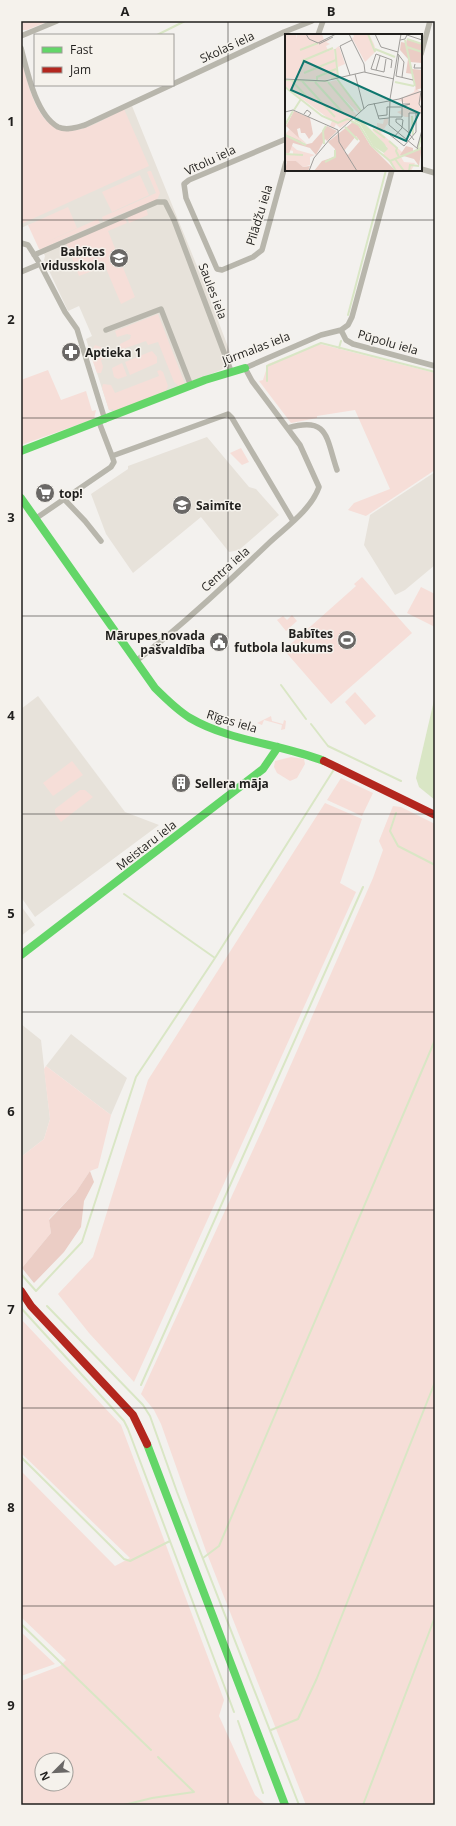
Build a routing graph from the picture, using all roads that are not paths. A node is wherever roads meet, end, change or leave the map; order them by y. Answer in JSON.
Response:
{"nodes":[{"id":1,"x":57,"y":21,"type":"edge"},
{"id":2,"x":312,"y":21,"type":"edge"},
{"id":3,"x":322,"y":21,"type":"edge"},
{"id":4,"x":430,"y":21,"type":"edge"},
{"id":5,"x":318,"y":34,"type":"edge"},
{"id":6,"x":21,"y":36,"type":"edge"},
{"id":7,"x":21,"y":48,"type":"edge"},
{"id":8,"x":422,"y":50,"type":"edge"},
{"id":9,"x":174,"y":83,"type":"edge"},
{"id":10,"x":168,"y":86,"type":"edge"},
{"id":11,"x":285,"y":139,"type":"edge"},
{"id":12,"x":285,"y":166,"type":"edge"},
{"id":13,"x":422,"y":169,"type":"edge"},
{"id":14,"x":392,"y":171,"type":"edge"},
{"id":15,"x":435,"y":173,"type":"edge"},
{"id":16,"x":21,"y":243,"type":"edge"},
{"id":17,"x":34,"y":255,"type":"junction"},
{"id":18,"x":40,"y":264,"type":"junction"},
{"id":19,"x":218,"y":270,"type":"joint"},
{"id":20,"x":21,"y":272,"type":"edge"},
{"id":21,"x":106,"y":330,"type":"dead end"},
{"id":22,"x":341,"y":330,"type":"junction"},
{"id":23,"x":435,"y":366,"type":"edge"},
{"id":24,"x":245,"y":368,"type":"junction"},
{"id":25,"x":231,"y":371,"type":"junction"},
{"id":26,"x":191,"y":386,"type":"junction"},
{"id":27,"x":102,"y":421,"type":"junction"},
{"id":28,"x":288,"y":428,"type":"junction"},
{"id":29,"x":21,"y":451,"type":"edge"},
{"id":30,"x":112,"y":456,"type":"junction"},
{"id":31,"x":337,"y":470,"type":"dead end"},
{"id":32,"x":21,"y":498,"type":"edge"},
{"id":33,"x":64,"y":499,"type":"junction"},
{"id":34,"x":35,"y":519,"type":"junction"},
{"id":35,"x":293,"y":521,"type":"junction"},
{"id":36,"x":101,"y":541,"type":"dead end"},
{"id":37,"x":136,"y":661,"type":"junction"},
{"id":38,"x":278,"y":747,"type":"junction"},
{"id":39,"x":435,"y":815,"type":"edge"},
{"id":40,"x":21,"y":955,"type":"edge"},
{"id":41,"x":21,"y":1291,"type":"edge"},
{"id":42,"x":285,"y":1805,"type":"edge"}],
"edges":[{"from":1,"to":6,"type":"street"},
{"from":2,"to":9,"type":"street","name":"Skolas iela"},
{"from":3,"to":5,"type":"street"},
{"from":4,"to":8,"type":"street"},
{"from":7,"to":10,"type":"street","name":"Skolas iela"},
{"from":11,"to":19,"type":"street","name":"Vītolu iela"},
{"from":12,"to":19,"type":"street","name":"Pīlādžu iela"},
{"from":13,"to":15,"type":"street"},
{"from":14,"to":22,"type":"street"},
{"from":16,"to":17,"type":"street"},
{"from":17,"to":18,"type":"street"},
{"from":17,"to":25,"type":"street","name":"Saules iela"},
{"from":18,"to":20,"type":"street"},
{"from":18,"to":27,"type":"street"},
{"from":21,"to":26,"type":"street"},
{"from":22,"to":23,"type":"street","name":"Pūpolu iela"},
{"from":22,"to":24,"type":"street","name":"Jūrmalas iela"},
{"from":24,"to":25,"type":"street","name":"Jūrmalas iela"},
{"from":24,"to":28,"type":"street"},
{"from":25,"to":26,"type":"street","name":"Jūrmalas iela"},
{"from":26,"to":27,"type":"street","name":"Jūrmalas iela"},
{"from":27,"to":29,"type":"street","name":"Jūrmalas iela"},
{"from":27,"to":30,"type":"street"},
{"from":28,"to":31,"type":"street"},
{"from":28,"to":35,"type":"street","name":"Centra iela"},
{"from":30,"to":33,"type":"street"},
{"from":30,"to":35,"type":"street"},
{"from":32,"to":34,"type":"street","name":"Rīgas iela"},
{"from":33,"to":34,"type":"street"},
{"from":33,"to":36,"type":"street"},
{"from":34,"to":37,"type":"street","name":"Rīgas iela"},
{"from":35,"to":37,"type":"street","name":"Centra iela"},
{"from":37,"to":38,"type":"street","name":"Rīgas iela"},
{"from":38,"to":39,"type":"street","name":"Rīgas iela"},
{"from":38,"to":40,"type":"street","name":"Meistaru iela"},
{"from":41,"to":42,"type":"street"}]}
